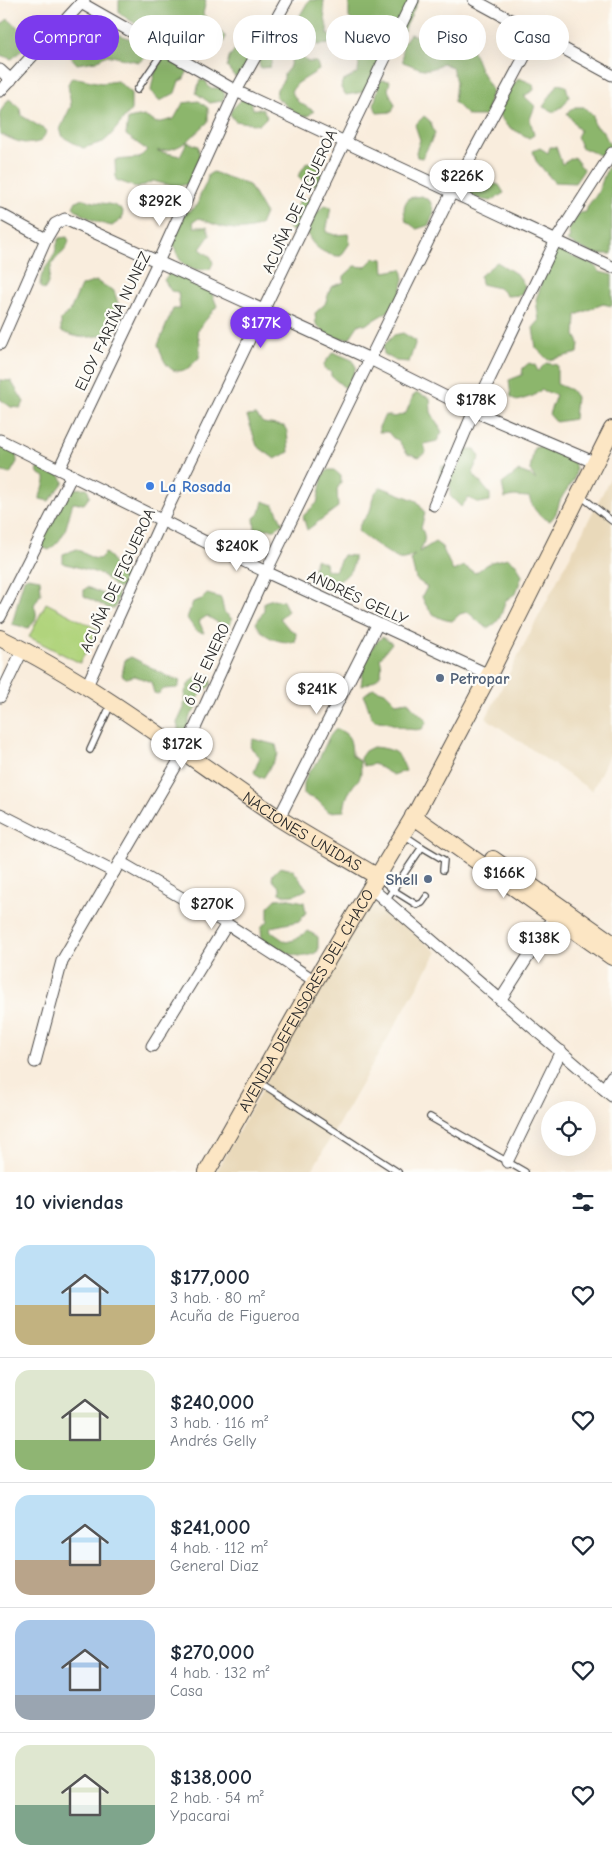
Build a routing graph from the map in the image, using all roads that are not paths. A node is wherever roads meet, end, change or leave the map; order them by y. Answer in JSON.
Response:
{"nodes":[{"id":1,"x":287,"y":0,"type":"edge"},
{"id":2,"x":413,"y":0,"type":"edge"},
{"id":3,"x":474,"y":0,"type":"edge"},
{"id":4,"x":82,"y":2,"type":"edge"},
{"id":5,"x":500,"y":15,"type":"edge"},
{"id":6,"x":129,"y":30,"type":"edge"},
{"id":7,"x":569,"y":53,"type":"edge"},
{"id":8,"x":157,"y":60,"type":"edge"},
{"id":9,"x":182,"y":60,"type":"edge"},
{"id":10,"x":523,"y":60,"type":"edge"},
{"id":11,"x":0,"y":70,"type":"edge"},
{"id":12,"x":612,"y":75,"type":"edge"},
{"id":13,"x":11,"y":80,"type":"junction"},
{"id":14,"x":137,"y":90,"type":"dead end"},
{"id":15,"x":0,"y":91,"type":"edge"},
{"id":16,"x":236,"y":91,"type":"junction"},
{"id":17,"x":344,"y":143,"type":"junction"},
{"id":18,"x":612,"y":153,"type":"edge"},
{"id":19,"x":452,"y":192,"type":"junction"},
{"id":20,"x":0,"y":214,"type":"edge"},
{"id":21,"x":46,"y":239,"type":"junction"},
{"id":22,"x":556,"y":240,"type":"junction"},
{"id":23,"x":158,"y":262,"type":"junction"},
{"id":24,"x":612,"y":267,"type":"edge"},
{"id":25,"x":265,"y":310,"type":"junction"},
{"id":26,"x":0,"y":344,"type":"edge"},
{"id":27,"x":370,"y":359,"type":"junction"},
{"id":28,"x":474,"y":411,"type":"junction"},
{"id":29,"x":612,"y":429,"type":"edge"},
{"id":30,"x":0,"y":440,"type":"edge"},
{"id":31,"x":596,"y":462,"type":"junction"},
{"id":32,"x":59,"y":469,"type":"junction"},
{"id":33,"x":72,"y":475,"type":"junction"},
{"id":34,"x":579,"y":495,"type":"junction"},
{"id":35,"x":434,"y":505,"type":"dead end"},
{"id":36,"x":162,"y":520,"type":"junction"},
{"id":37,"x":612,"y":521,"type":"edge"},
{"id":38,"x":266,"y":572,"type":"junction"},
{"id":39,"x":0,"y":617,"type":"edge"},
{"id":40,"x":377,"y":624,"type":"junction"},
{"id":41,"x":0,"y":638,"type":"edge"},
{"id":42,"x":23,"y":649,"type":"junction"},
{"id":43,"x":488,"y":676,"type":"junction"},
{"id":44,"x":86,"y":688,"type":"junction"},
{"id":45,"x":0,"y":697,"type":"edge"},
{"id":46,"x":111,"y":704,"type":"junction"},
{"id":47,"x":90,"y":750,"type":"dead end"},
{"id":48,"x":184,"y":752,"type":"junction"},
{"id":49,"x":416,"y":811,"type":"junction"},
{"id":50,"x":0,"y":814,"type":"edge"},
{"id":51,"x":279,"y":818,"type":"junction"},
{"id":52,"x":403,"y":834,"type":"junction"},
{"id":53,"x":422,"y":847,"type":"junction"},
{"id":54,"x":476,"y":854,"type":"junction"},
{"id":55,"x":120,"y":862,"type":"junction"},
{"id":56,"x":443,"y":870,"type":"dead end"},
{"id":57,"x":114,"y":872,"type":"junction"},
{"id":58,"x":375,"y":882,"type":"junction"},
{"id":59,"x":389,"y":895,"type":"junction"},
{"id":60,"x":427,"y":896,"type":"dead end"},
{"id":61,"x":554,"y":916,"type":"junction"},
{"id":62,"x":227,"y":924,"type":"junction"},
{"id":63,"x":612,"y":943,"type":"edge"},
{"id":64,"x":612,"y":957,"type":"edge"},
{"id":65,"x":315,"y":981,"type":"junction"},
{"id":66,"x":501,"y":999,"type":"junction"},
{"id":67,"x":152,"y":1046,"type":"dead end"},
{"id":68,"x":561,"y":1051,"type":"junction"},
{"id":69,"x":35,"y":1062,"type":"dead end"},
{"id":70,"x":612,"y":1076,"type":"edge"},
{"id":71,"x":258,"y":1082,"type":"junction"},
{"id":72,"x":608,"y":1092,"type":"edge"},
{"id":73,"x":430,"y":1117,"type":"dead end"},
{"id":74,"x":507,"y":1162,"type":"junction"},
{"id":75,"x":207,"y":1172,"type":"edge"},
{"id":76,"x":398,"y":1172,"type":"edge"},
{"id":77,"x":525,"y":1172,"type":"edge"}],
"edges":[{"from":1,"to":16,"type":"street","name":"ELOY FARIÑA NUNEZ"},
{"from":2,"to":17,"type":"street","name":"ACUÑA DE FIGUEROA"},
{"from":3,"to":5,"type":"street"},
{"from":4,"to":6,"type":"street"},
{"from":4,"to":13,"type":"street"},
{"from":7,"to":12,"type":"street"},
{"from":8,"to":14,"type":"lane"},
{"from":9,"to":16,"type":"street"},
{"from":10,"to":19,"type":"street","name":"6 DE ENERO"},
{"from":11,"to":13,"type":"street"},
{"from":13,"to":15,"type":"street"},
{"from":16,"to":17,"type":"street"},
{"from":16,"to":23,"type":"street","name":"ELOY FARIÑA NUNEZ"},
{"from":17,"to":19,"type":"street"},
{"from":17,"to":25,"type":"street","name":"ACUÑA DE FIGUEROA"},
{"from":18,"to":22,"type":"street"},
{"from":19,"to":22,"type":"street"},
{"from":19,"to":27,"type":"street","name":"6 DE ENERO"},
{"from":20,"to":21,"type":"street"},
{"from":21,"to":23,"type":"street"},
{"from":21,"to":26,"type":"street"},
{"from":22,"to":24,"type":"street"},
{"from":22,"to":28,"type":"street"},
{"from":23,"to":25,"type":"street"},
{"from":23,"to":32,"type":"street","name":"ELOY FARIÑA NUNEZ"},
{"from":25,"to":27,"type":"street"},
{"from":25,"to":36,"type":"street","name":"ACUÑA DE FIGUEROA"},
{"from":27,"to":28,"type":"street"},
{"from":27,"to":38,"type":"street","name":"6 DE ENERO"},
{"from":28,"to":31,"type":"street"},
{"from":28,"to":35,"type":"street"},
{"from":29,"to":31,"type":"street","name":"AVENIDA DEFENSORES DEL CHACO"},
{"from":30,"to":32,"type":"street","name":"ANDRÉS GELLY"},
{"from":31,"to":34,"type":"street","name":"AVENIDA DEFENSORES DEL CHACO"},
{"from":32,"to":33,"type":"street","name":"ANDRÉS GELLY"},
{"from":33,"to":36,"type":"street","name":"ANDRÉS GELLY"},
{"from":33,"to":39,"type":"street"},
{"from":34,"to":37,"type":"lane"},
{"from":34,"to":43,"type":"street","name":"AVENIDA DEFENSORES DEL CHACO"},
{"from":36,"to":38,"type":"street","name":"ANDRÉS GELLY"},
{"from":36,"to":44,"type":"street","name":"ACUÑA DE FIGUEROA"},
{"from":38,"to":40,"type":"street","name":"ANDRÉS GELLY"},
{"from":38,"to":48,"type":"street","name":"6 DE ENERO"},
{"from":40,"to":43,"type":"street","name":"ANDRÉS GELLY"},
{"from":40,"to":51,"type":"street"},
{"from":41,"to":42,"type":"street","name":"NACIONES UNIDAS"},
{"from":42,"to":44,"type":"street","name":"NACIONES UNIDAS"},
{"from":42,"to":45,"type":"street"},
{"from":43,"to":49,"type":"street","name":"AVENIDA DEFENSORES DEL CHACO"},
{"from":44,"to":46,"type":"street","name":"NACIONES UNIDAS"},
{"from":46,"to":47,"type":"lane"},
{"from":46,"to":48,"type":"street","name":"NACIONES UNIDAS"},
{"from":48,"to":51,"type":"street","name":"NACIONES UNIDAS"},
{"from":48,"to":55,"type":"street","name":"6 DE ENERO"},
{"from":49,"to":52,"type":"street","name":"AVENIDA DEFENSORES DEL CHACO"},
{"from":49,"to":54,"type":"street"},
{"from":50,"to":57,"type":"street"},
{"from":51,"to":58,"type":"street","name":"NACIONES UNIDAS"},
{"from":52,"to":53,"type":"lane"},
{"from":52,"to":58,"type":"street","name":"AVENIDA DEFENSORES DEL CHACO"},
{"from":53,"to":56,"type":"lane"},
{"from":53,"to":59,"type":"lane"},
{"from":54,"to":61,"type":"street"},
{"from":54,"to":63,"type":"street"},
{"from":55,"to":57,"type":"street","name":"6 DE ENERO"},
{"from":55,"to":62,"type":"street"},
{"from":57,"to":69,"type":"street","name":"6 DE ENERO"},
{"from":58,"to":59,"type":"street"},
{"from":58,"to":65,"type":"street","name":"AVENIDA DEFENSORES DEL CHACO"},
{"from":59,"to":60,"type":"lane"},
{"from":59,"to":66,"type":"street"},
{"from":61,"to":64,"type":"street"},
{"from":61,"to":66,"type":"street"},
{"from":62,"to":65,"type":"street"},
{"from":62,"to":67,"type":"street"},
{"from":65,"to":71,"type":"street","name":"AVENIDA DEFENSORES DEL CHACO"},
{"from":66,"to":68,"type":"street"},
{"from":68,"to":72,"type":"street"},
{"from":68,"to":74,"type":"street"},
{"from":70,"to":72,"type":"street"},
{"from":71,"to":75,"type":"street","name":"AVENIDA DEFENSORES DEL CHACO"},
{"from":71,"to":76,"type":"lane"},
{"from":73,"to":74,"type":"lane"},
{"from":74,"to":77,"type":"lane"}]}
